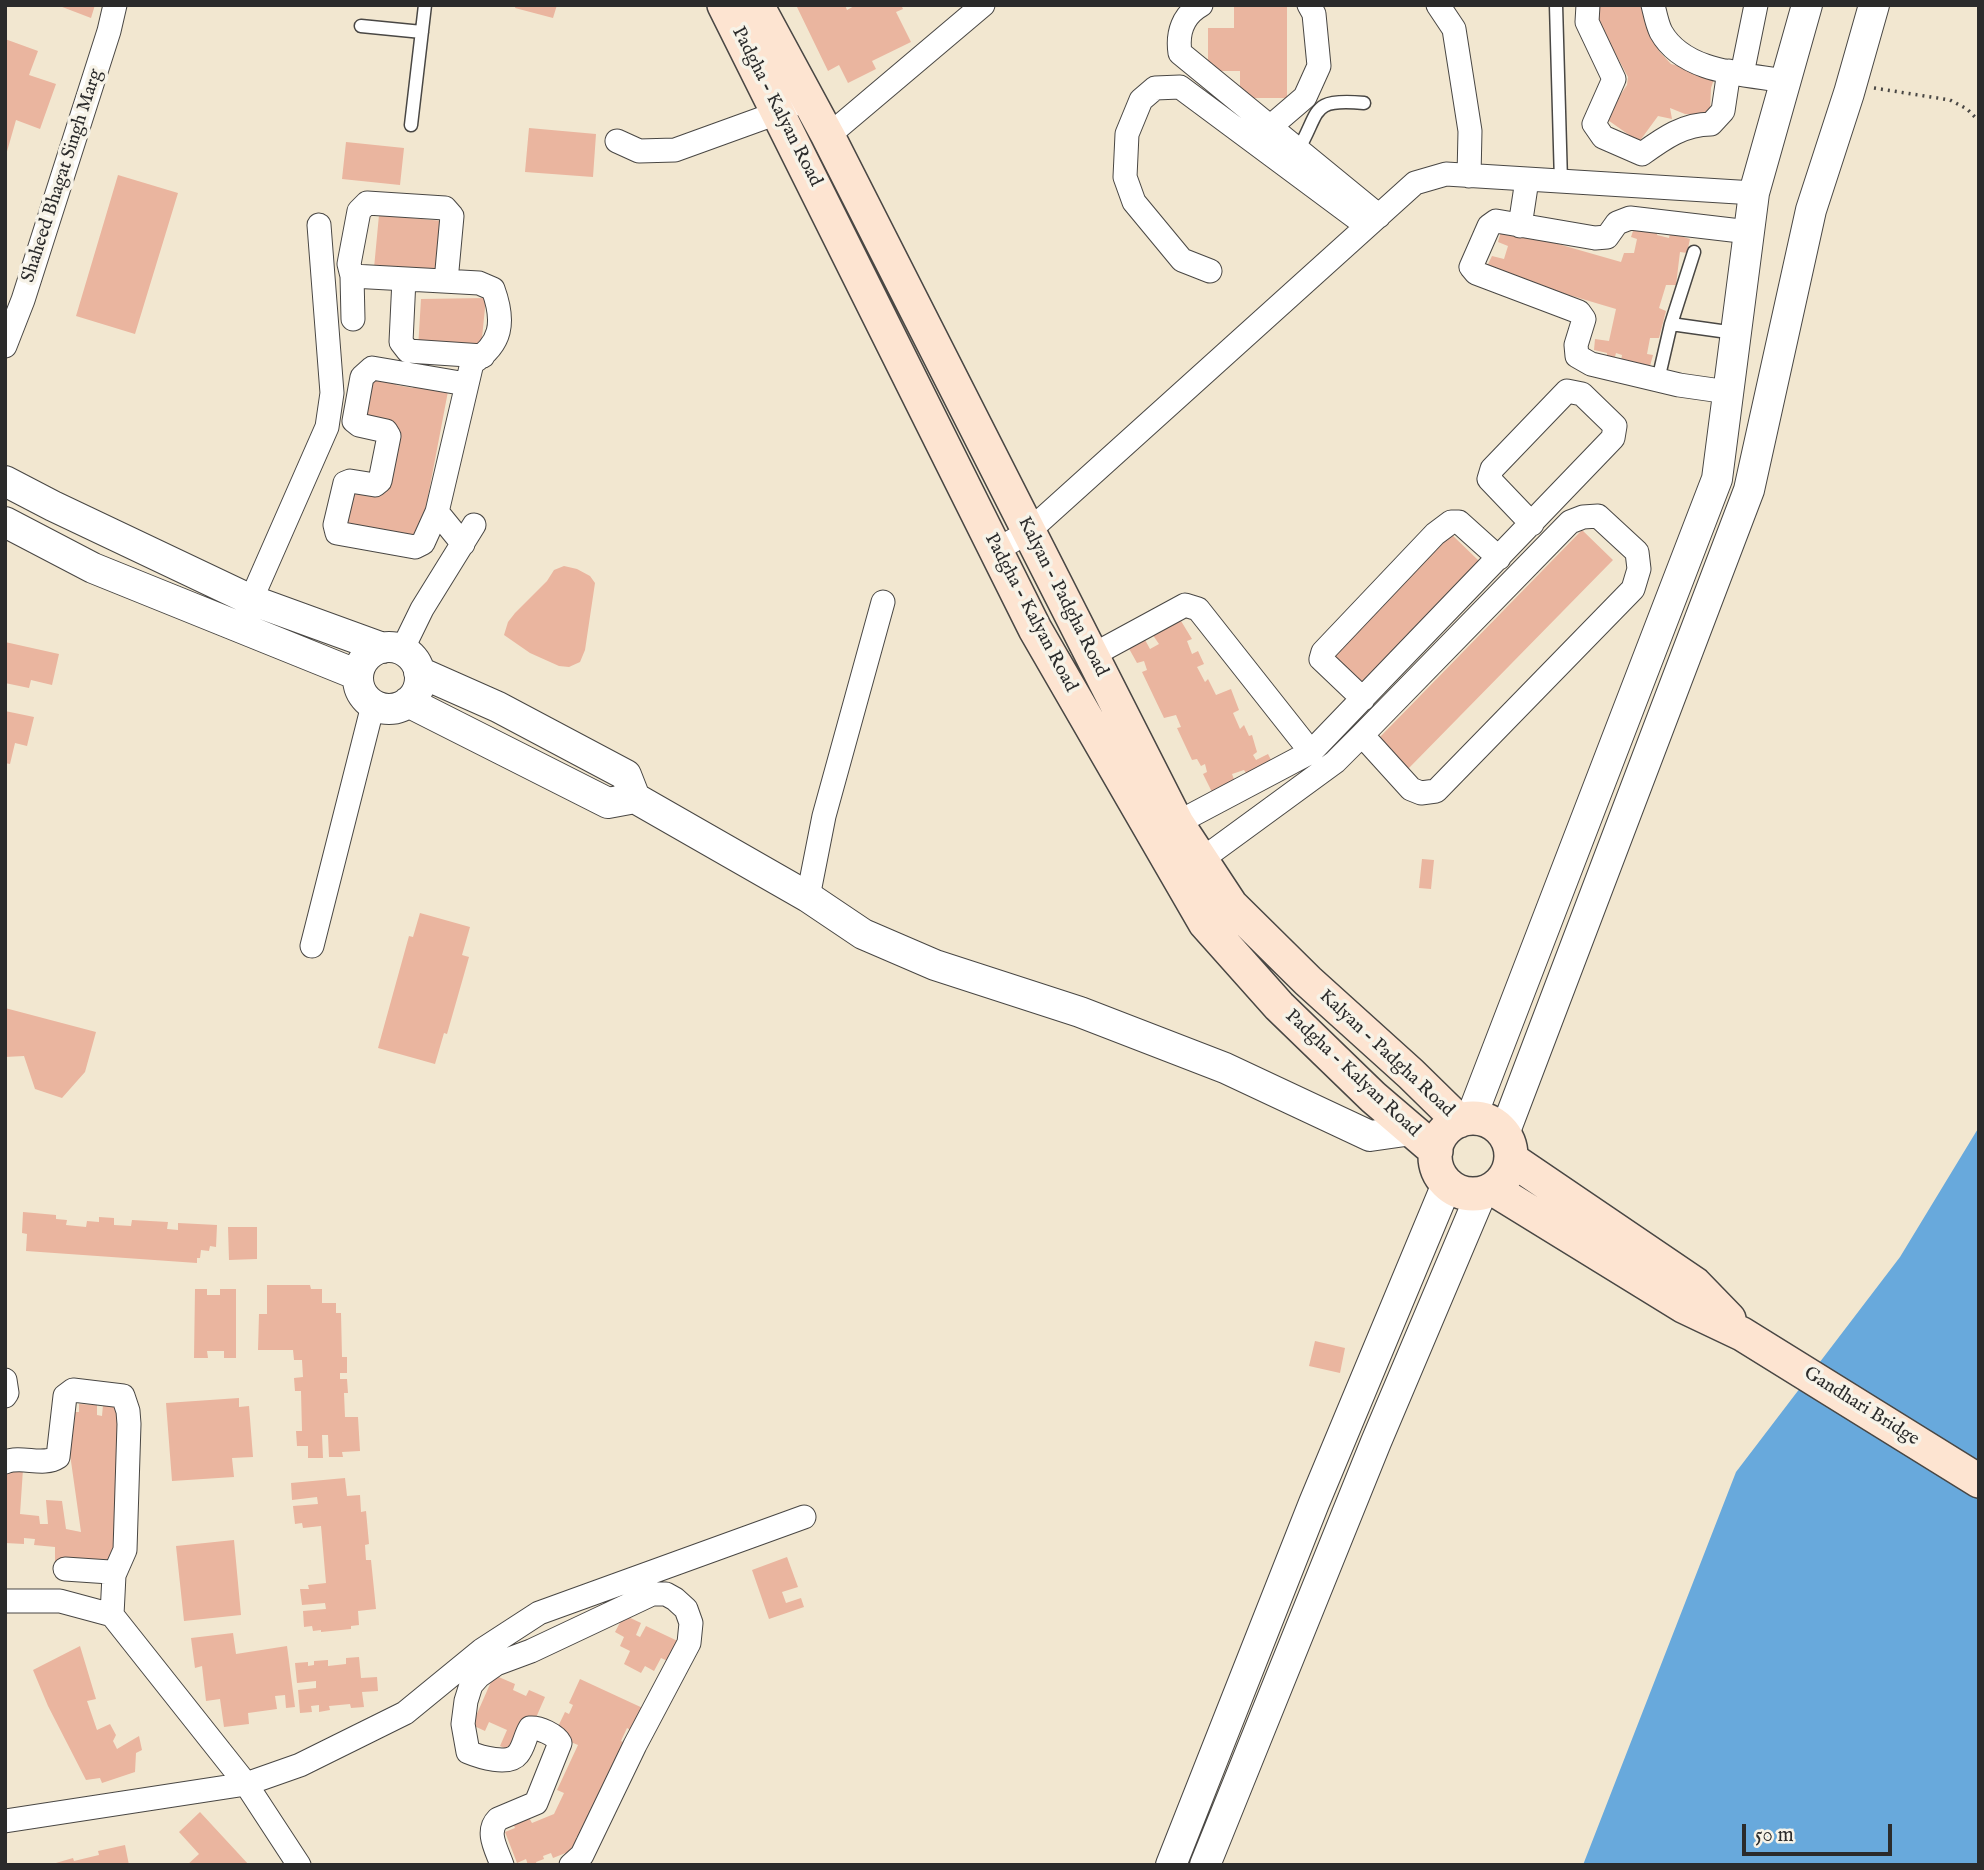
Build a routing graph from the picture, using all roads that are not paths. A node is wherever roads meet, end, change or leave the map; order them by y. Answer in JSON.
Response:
{"nodes":[{"id":1,"x":115,"y":5,"type":"edge"},
{"id":2,"x":425,"y":5,"type":"edge"},
{"id":3,"x":724,"y":5,"type":"edge"},
{"id":4,"x":757,"y":5,"type":"edge"},
{"id":5,"x":984,"y":5,"type":"edge"},
{"id":6,"x":1201,"y":5,"type":"edge"},
{"id":7,"x":1308,"y":5,"type":"edge"},
{"id":8,"x":1437,"y":5,"type":"edge"},
{"id":9,"x":1556,"y":5,"type":"edge"},
{"id":10,"x":1588,"y":5,"type":"edge"},
{"id":11,"x":1653,"y":5,"type":"edge"},
{"id":12,"x":1756,"y":5,"type":"edge"},
{"id":13,"x":1807,"y":5,"type":"edge"},
{"id":14,"x":1874,"y":5,"type":"edge"},
{"id":15,"x":361,"y":26,"type":"dead end"},
{"id":16,"x":422,"y":32,"type":"junction"},
{"id":17,"x":1735,"y":73,"type":"junction"},
{"id":18,"x":1785,"y":81,"type":"junction"},
{"id":19,"x":1364,"y":103,"type":"dead end"},
{"id":20,"x":793,"y":105,"type":"junction"},
{"id":21,"x":411,"y":125,"type":"dead end"},
{"id":22,"x":1270,"y":127,"type":"junction"},
{"id":23,"x":828,"y":136,"type":"junction"},
{"id":24,"x":617,"y":141,"type":"dead end"},
{"id":25,"x":1298,"y":150,"type":"junction"},
{"id":26,"x":1469,"y":176,"type":"junction"},
{"id":27,"x":1527,"y":180,"type":"junction"},
{"id":28,"x":1561,"y":182,"type":"junction"},
{"id":29,"x":1754,"y":193,"type":"junction"},
{"id":30,"x":1373,"y":221,"type":"junction"},
{"id":31,"x":319,"y":225,"type":"dead end"},
{"id":32,"x":1520,"y":226,"type":"junction"},
{"id":33,"x":1749,"y":232,"type":"junction"},
{"id":34,"x":1694,"y":252,"type":"dead end"},
{"id":35,"x":1210,"y":271,"type":"dead end"},
{"id":36,"x":352,"y":276,"type":"junction"},
{"id":37,"x":404,"y":279,"type":"junction"},
{"id":38,"x":446,"y":281,"type":"junction"},
{"id":39,"x":352,"y":319,"type":"dead end"},
{"id":40,"x":1671,"y":324,"type":"junction"},
{"id":41,"x":1736,"y":333,"type":"junction"},
{"id":42,"x":5,"y":346,"type":"edge"},
{"id":43,"x":483,"y":356,"type":"junction"},
{"id":44,"x":1658,"y":380,"type":"junction"},
{"id":45,"x":466,"y":384,"type":"junction"},
{"id":46,"x":1728,"y":392,"type":"junction"},
{"id":47,"x":5,"y":481,"type":"edge"},
{"id":48,"x":437,"y":512,"type":"junction"},
{"id":49,"x":5,"y":522,"type":"edge"},
{"id":50,"x":1532,"y":524,"type":"junction"},
{"id":51,"x":1028,"y":532,"type":"junction"},
{"id":52,"x":122,"y":539,"type":"junction"},
{"id":53,"x":995,"y":551,"type":"junction"},
{"id":54,"x":1499,"y":558,"type":"junction"},
{"id":55,"x":93,"y":568,"type":"junction"},
{"id":56,"x":251,"y":600,"type":"junction"},
{"id":57,"x":883,"y":602,"type":"dead end"},
{"id":58,"x":1069,"y":613,"type":"junction"},
{"id":59,"x":1035,"y":629,"type":"junction"},
{"id":60,"x":401,"y":656,"type":"junction"},
{"id":61,"x":1091,"y":656,"type":"junction"},
{"id":62,"x":358,"y":675,"type":"junction"},
{"id":63,"x":1363,"y":699,"type":"junction"},
{"id":64,"x":408,"y":702,"type":"junction"},
{"id":65,"x":373,"y":705,"type":"junction"},
{"id":66,"x":1362,"y":735,"type":"junction"},
{"id":67,"x":1311,"y":752,"type":"junction"},
{"id":68,"x":587,"y":754,"type":"junction"},
{"id":69,"x":572,"y":785,"type":"junction"},
{"id":70,"x":635,"y":798,"type":"junction"},
{"id":71,"x":1164,"y":826,"type":"junction"},
{"id":72,"x":1201,"y":860,"type":"junction"},
{"id":73,"x":808,"y":897,"type":"junction"},
{"id":74,"x":312,"y":946,"type":"dead end"},
{"id":75,"x":1465,"y":1120,"type":"junction"},
{"id":76,"x":1424,"y":1140,"type":"junction"},
{"id":77,"x":1507,"y":1147,"type":"junction"},
{"id":78,"x":1447,"y":1184,"type":"junction"},
{"id":79,"x":1487,"y":1191,"type":"junction"},
{"id":80,"x":1742,"y":1334,"type":"junction"},
{"id":81,"x":5,"y":1380,"type":"edge"},
{"id":82,"x":5,"y":1396,"type":"edge"},
{"id":83,"x":5,"y":1462,"type":"edge"},
{"id":84,"x":1979,"y":1481,"type":"edge"},
{"id":85,"x":804,"y":1517,"type":"dead end"},
{"id":86,"x":65,"y":1570,"type":"dead end"},
{"id":87,"x":114,"y":1575,"type":"junction"},
{"id":88,"x":648,"y":1584,"type":"junction"},
{"id":89,"x":5,"y":1601,"type":"edge"},
{"id":90,"x":112,"y":1615,"type":"junction"},
{"id":91,"x":520,"y":1625,"type":"junction"},
{"id":92,"x":531,"y":1651,"type":"junction"},
{"id":93,"x":246,"y":1784,"type":"junction"},
{"id":94,"x":5,"y":1821,"type":"edge"},
{"id":95,"x":299,"y":1865,"type":"edge"},
{"id":96,"x":502,"y":1865,"type":"edge"},
{"id":97,"x":570,"y":1865,"type":"edge"},
{"id":98,"x":1171,"y":1865,"type":"edge"},
{"id":99,"x":1205,"y":1865,"type":"edge"}],
"edges":[{"from":1,"to":42,"type":"street","name":"Shaheed Bhagat Singh Marg"},
{"from":2,"to":16,"type":"lane"},
{"from":3,"to":20,"type":"main road","name":"Padgha - Kalyan Road"},
{"from":4,"to":20,"type":"main road","name":"Kalyan - Padgha Road"},
{"from":5,"to":23,"type":"street"},
{"from":6,"to":22,"type":"street"},
{"from":7,"to":22,"type":"street"},
{"from":8,"to":26,"type":"street"},
{"from":9,"to":28,"type":"lane"},
{"from":10,"to":17,"type":"street"},
{"from":11,"to":17,"type":"street"},
{"from":12,"to":17,"type":"street"},
{"from":13,"to":18,"type":"street"},
{"from":14,"to":77,"type":"street"},
{"from":15,"to":16,"type":"lane"},
{"from":16,"to":21,"type":"lane"},
{"from":17,"to":18,"type":"street"},
{"from":18,"to":29,"type":"street"},
{"from":19,"to":25,"type":"lane"},
{"from":20,"to":23,"type":"main road","name":"Kalyan - Padgha Road"},
{"from":20,"to":24,"type":"street"},
{"from":20,"to":53,"type":"main road","name":"Padgha - Kalyan Road"},
{"from":22,"to":25,"type":"street"},
{"from":23,"to":51,"type":"main road","name":"Kalyan - Padgha Road"},
{"from":25,"to":30,"type":"street"},
{"from":26,"to":27,"type":"street"},
{"from":26,"to":30,"type":"street"},
{"from":27,"to":28,"type":"street"},
{"from":27,"to":32,"type":"street"},
{"from":28,"to":29,"type":"street"},
{"from":29,"to":33,"type":"street"},
{"from":30,"to":35,"type":"street"},
{"from":30,"to":51,"type":"street"},
{"from":31,"to":56,"type":"street"},
{"from":32,"to":33,"type":"street"},
{"from":32,"to":44,"type":"street"},
{"from":33,"to":41,"type":"street"},
{"from":34,"to":40,"type":"lane"},
{"from":36,"to":37,"type":"street"},
{"from":36,"to":38,"type":"street"},
{"from":36,"to":39,"type":"street"},
{"from":37,"to":38,"type":"street"},
{"from":37,"to":43,"type":"street"},
{"from":38,"to":43,"type":"street"},
{"from":40,"to":41,"type":"lane"},
{"from":40,"to":44,"type":"lane"},
{"from":41,"to":46,"type":"street"},
{"from":43,"to":45,"type":"street"},
{"from":44,"to":46,"type":"street"},
{"from":45,"to":48,"type":"street"},
{"from":45,"to":48,"type":"street"},
{"from":46,"to":75,"type":"street"},
{"from":47,"to":52,"type":"street"},
{"from":48,"to":60,"type":"street"},
{"from":49,"to":55,"type":"street"},
{"from":50,"to":50,"type":"street"},
{"from":50,"to":54,"type":"street"},
{"from":51,"to":53,"type":"street"},
{"from":51,"to":58,"type":"main road","name":"Kalyan - Padgha Road"},
{"from":52,"to":55,"type":"street"},
{"from":52,"to":56,"type":"street"},
{"from":53,"to":59,"type":"main road","name":"Padgha - Kalyan Road"},
{"from":54,"to":63,"type":"street"},
{"from":54,"to":63,"type":"street"},
{"from":55,"to":62,"type":"street"},
{"from":56,"to":60,"type":"street"},
{"from":57,"to":73,"type":"street"},
{"from":58,"to":59,"type":"main road"},
{"from":58,"to":61,"type":"main road","name":"Kalyan - Padgha Road"},
{"from":59,"to":71,"type":"main road","name":"Padgha - Kalyan Road"},
{"from":60,"to":62,"type":"street"},
{"from":60,"to":64,"type":"street"},
{"from":60,"to":68,"type":"street"},
{"from":61,"to":67,"type":"street"},
{"from":61,"to":71,"type":"main road","name":"Kalyan - Padgha Road"},
{"from":62,"to":65,"type":"street"},
{"from":63,"to":67,"type":"street"},
{"from":64,"to":65,"type":"street"},
{"from":64,"to":69,"type":"street"},
{"from":65,"to":74,"type":"street"},
{"from":66,"to":66,"type":"street"},
{"from":66,"to":72,"type":"street"},
{"from":67,"to":71,"type":"street"},
{"from":68,"to":69,"type":"street"},
{"from":68,"to":70,"type":"street"},
{"from":69,"to":70,"type":"street"},
{"from":70,"to":73,"type":"street"},
{"from":71,"to":72,"type":"main road","name":"Kalyan - Padgha Road"},
{"from":71,"to":76,"type":"main road","name":"Padgha - Kalyan Road"},
{"from":72,"to":75,"type":"main road","name":"Kalyan - Padgha Road"},
{"from":73,"to":76,"type":"street"},
{"from":75,"to":76,"type":"main road"},
{"from":75,"to":77,"type":"main road"},
{"from":76,"to":78,"type":"main road"},
{"from":77,"to":79,"type":"main road"},
{"from":77,"to":80,"type":"main road"},
{"from":78,"to":79,"type":"main road"},
{"from":78,"to":98,"type":"street"},
{"from":79,"to":80,"type":"main road"},
{"from":79,"to":99,"type":"street"},
{"from":80,"to":84,"type":"main road","name":"Gandhari Bridge"},
{"from":81,"to":82,"type":"street"},
{"from":83,"to":87,"type":"street"},
{"from":85,"to":88,"type":"street"},
{"from":86,"to":87,"type":"street"},
{"from":87,"to":90,"type":"street"},
{"from":88,"to":91,"type":"street"},
{"from":88,"to":92,"type":"street"},
{"from":88,"to":97,"type":"street"},
{"from":89,"to":90,"type":"street"},
{"from":90,"to":93,"type":"street"},
{"from":91,"to":92,"type":"street"},
{"from":91,"to":93,"type":"street"},
{"from":92,"to":96,"type":"street"},
{"from":93,"to":94,"type":"street"},
{"from":93,"to":95,"type":"street"}]}
